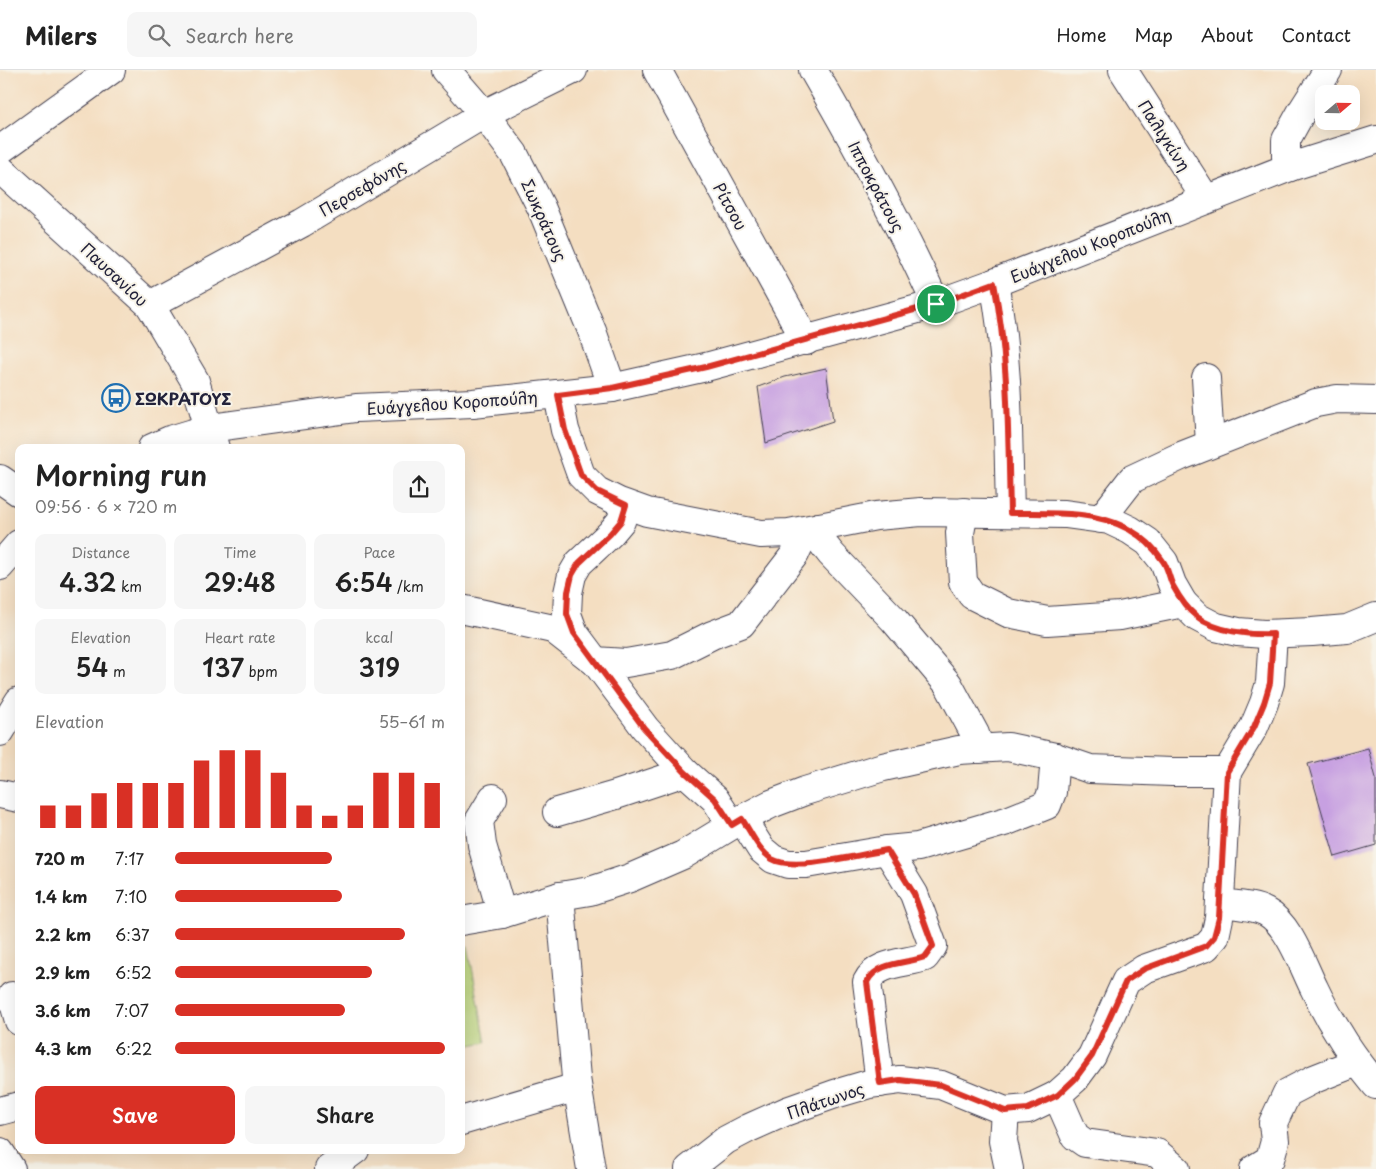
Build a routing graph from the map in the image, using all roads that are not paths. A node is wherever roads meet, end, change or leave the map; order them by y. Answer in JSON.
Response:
{"nodes":[{"id":1,"x":111,"y":70,"type":"edge"},
{"id":2,"x":446,"y":70,"type":"edge"},
{"id":3,"x":573,"y":70,"type":"edge"},
{"id":4,"x":657,"y":70,"type":"edge"},
{"id":5,"x":813,"y":70,"type":"edge"},
{"id":6,"x":1123,"y":70,"type":"edge"},
{"id":7,"x":1328,"y":70,"type":"edge"},
{"id":8,"x":484,"y":114,"type":"junction"},
{"id":9,"x":1376,"y":140,"type":"edge"},
{"id":10,"x":0,"y":150,"type":"edge"},
{"id":11,"x":1290,"y":167,"type":"junction"},
{"id":12,"x":0,"y":169,"type":"edge"},
{"id":13,"x":1206,"y":199,"type":"junction"},
{"id":14,"x":994,"y":283,"type":"junction"},
{"id":15,"x":936,"y":304,"type":"junction"},
{"id":16,"x":150,"y":305,"type":"junction"},
{"id":17,"x":806,"y":341,"type":"junction"},
{"id":18,"x":1206,"y":378,"type":"dead end"},
{"id":19,"x":612,"y":388,"type":"junction"},
{"id":20,"x":558,"y":395,"type":"junction"},
{"id":21,"x":1376,"y":400,"type":"edge"},
{"id":22,"x":213,"y":438,"type":"edge"},
{"id":23,"x":161,"y":444,"type":"edge"},
{"id":24,"x":1210,"y":444,"type":"junction"},
{"id":25,"x":0,"y":479,"type":"edge"},
{"id":26,"x":15,"y":489,"type":"edge"},
{"id":27,"x":626,"y":505,"type":"junction"},
{"id":28,"x":964,"y":512,"type":"junction"},
{"id":29,"x":1010,"y":513,"type":"junction"},
{"id":30,"x":1101,"y":519,"type":"junction"},
{"id":31,"x":812,"y":529,"type":"junction"},
{"id":32,"x":15,"y":549,"type":"edge"},
{"id":33,"x":0,"y":566,"type":"edge"},
{"id":34,"x":1183,"y":604,"type":"junction"},
{"id":35,"x":465,"y":610,"type":"edge"},
{"id":36,"x":1376,"y":617,"type":"edge"},
{"id":37,"x":1273,"y":634,"type":"junction"},
{"id":38,"x":594,"y":661,"type":"junction"},
{"id":39,"x":15,"y":708,"type":"edge"},
{"id":40,"x":0,"y":732,"type":"edge"},
{"id":41,"x":980,"y":749,"type":"junction"},
{"id":42,"x":1055,"y":757,"type":"junction"},
{"id":43,"x":685,"y":772,"type":"junction"},
{"id":44,"x":1227,"y":772,"type":"junction"},
{"id":45,"x":0,"y":794,"type":"edge"},
{"id":46,"x":15,"y":797,"type":"edge"},
{"id":47,"x":493,"y":798,"type":"dead end"},
{"id":48,"x":557,"y":812,"type":"dead end"},
{"id":49,"x":737,"y":822,"type":"junction"},
{"id":50,"x":887,"y":850,"type":"junction"},
{"id":51,"x":560,"y":896,"type":"junction"},
{"id":52,"x":1220,"y":903,"type":"junction"},
{"id":53,"x":502,"y":914,"type":"junction"},
{"id":54,"x":465,"y":920,"type":"edge"},
{"id":55,"x":1357,"y":1062,"type":"junction"},
{"id":56,"x":880,"y":1083,"type":"junction"},
{"id":57,"x":1376,"y":1085,"type":"edge"},
{"id":58,"x":578,"y":1087,"type":"junction"},
{"id":59,"x":1058,"y":1095,"type":"junction"},
{"id":60,"x":15,"y":1107,"type":"edge"},
{"id":61,"x":0,"y":1111,"type":"edge"},
{"id":62,"x":1005,"y":1111,"type":"junction"},
{"id":63,"x":465,"y":1120,"type":"edge"},
{"id":64,"x":0,"y":1152,"type":"edge"},
{"id":65,"x":350,"y":1154,"type":"edge"},
{"id":66,"x":1256,"y":1168,"type":"edge"},
{"id":67,"x":11,"y":1169,"type":"edge"},
{"id":68,"x":329,"y":1169,"type":"edge"},
{"id":69,"x":591,"y":1169,"type":"edge"},
{"id":70,"x":689,"y":1169,"type":"edge"},
{"id":71,"x":1010,"y":1169,"type":"edge"},
{"id":72,"x":1176,"y":1169,"type":"edge"}],
"edges":[{"from":1,"to":10,"type":"street"},
{"from":2,"to":8,"type":"street","name":"Σωκράτους"},
{"from":3,"to":8,"type":"street","name":"Περσεφόνης"},
{"from":4,"to":17,"type":"street","name":"Ρίτσου"},
{"from":5,"to":15,"type":"street","name":"Ιπποκράτους"},
{"from":6,"to":13,"type":"street","name":"Παλιγκίνη"},
{"from":7,"to":11,"type":"street"},
{"from":8,"to":16,"type":"street","name":"Περσεφόνης"},
{"from":8,"to":19,"type":"street","name":"Σωκράτους"},
{"from":9,"to":11,"type":"street","name":"Ευάγγελου Κοροπούλη"},
{"from":11,"to":13,"type":"street","name":"Ευάγγελου Κοροπούλη"},
{"from":12,"to":16,"type":"street","name":"Παυσανίου"},
{"from":13,"to":14,"type":"street","name":"Ευάγγελου Κοροπούλη"},
{"from":14,"to":15,"type":"street","name":"Ευάγγελου Κοροπούλη"},
{"from":14,"to":29,"type":"street"},
{"from":15,"to":17,"type":"street","name":"Ευάγγελου Κοροπούλη"},
{"from":16,"to":22,"type":"street","name":"Παυσανίου"},
{"from":17,"to":19,"type":"street","name":"Ευάγγελου Κοροπούλη"},
{"from":18,"to":24,"type":"street"},
{"from":19,"to":20,"type":"street","name":"Ευάγγελου Κοροπούλη"},
{"from":20,"to":22,"type":"street","name":"Ευάγγελου Κοροπούλη"},
{"from":20,"to":27,"type":"street"},
{"from":21,"to":24,"type":"street"},
{"from":22,"to":23,"type":"street","name":"Ευάγγελου Κοροπούλη"},
{"from":24,"to":30,"type":"street"},
{"from":25,"to":26,"type":"street"},
{"from":27,"to":31,"type":"street"},
{"from":27,"to":38,"type":"street"},
{"from":28,"to":29,"type":"street"},
{"from":28,"to":31,"type":"street"},
{"from":28,"to":34,"type":"street"},
{"from":29,"to":30,"type":"street"},
{"from":30,"to":34,"type":"street"},
{"from":31,"to":38,"type":"street"},
{"from":31,"to":41,"type":"street"},
{"from":32,"to":33,"type":"street"},
{"from":34,"to":37,"type":"street"},
{"from":35,"to":38,"type":"street"},
{"from":36,"to":37,"type":"street"},
{"from":37,"to":44,"type":"street"},
{"from":38,"to":43,"type":"street"},
{"from":39,"to":40,"type":"street"},
{"from":41,"to":42,"type":"street"},
{"from":41,"to":49,"type":"street"},
{"from":42,"to":44,"type":"street"},
{"from":42,"to":50,"type":"street"},
{"from":43,"to":48,"type":"street"},
{"from":43,"to":49,"type":"street"},
{"from":44,"to":52,"type":"street","name":"Πλάτωνος"},
{"from":45,"to":46,"type":"street"},
{"from":47,"to":53,"type":"street"},
{"from":49,"to":50,"type":"street"},
{"from":49,"to":51,"type":"street"},
{"from":50,"to":56,"type":"street"},
{"from":51,"to":53,"type":"street"},
{"from":51,"to":58,"type":"street"},
{"from":52,"to":55,"type":"street"},
{"from":52,"to":59,"type":"street","name":"Πλάτωνος"},
{"from":53,"to":54,"type":"street"},
{"from":55,"to":57,"type":"street"},
{"from":55,"to":66,"type":"street"},
{"from":56,"to":62,"type":"street","name":"Πλάτωνος"},
{"from":56,"to":70,"type":"street","name":"Πλάτωνος"},
{"from":58,"to":63,"type":"street"},
{"from":58,"to":69,"type":"street"},
{"from":59,"to":62,"type":"street","name":"Πλάτωνος"},
{"from":59,"to":72,"type":"street"},
{"from":60,"to":61,"type":"street"},
{"from":62,"to":71,"type":"street"},
{"from":64,"to":67,"type":"street"},
{"from":65,"to":68,"type":"street"}]}
